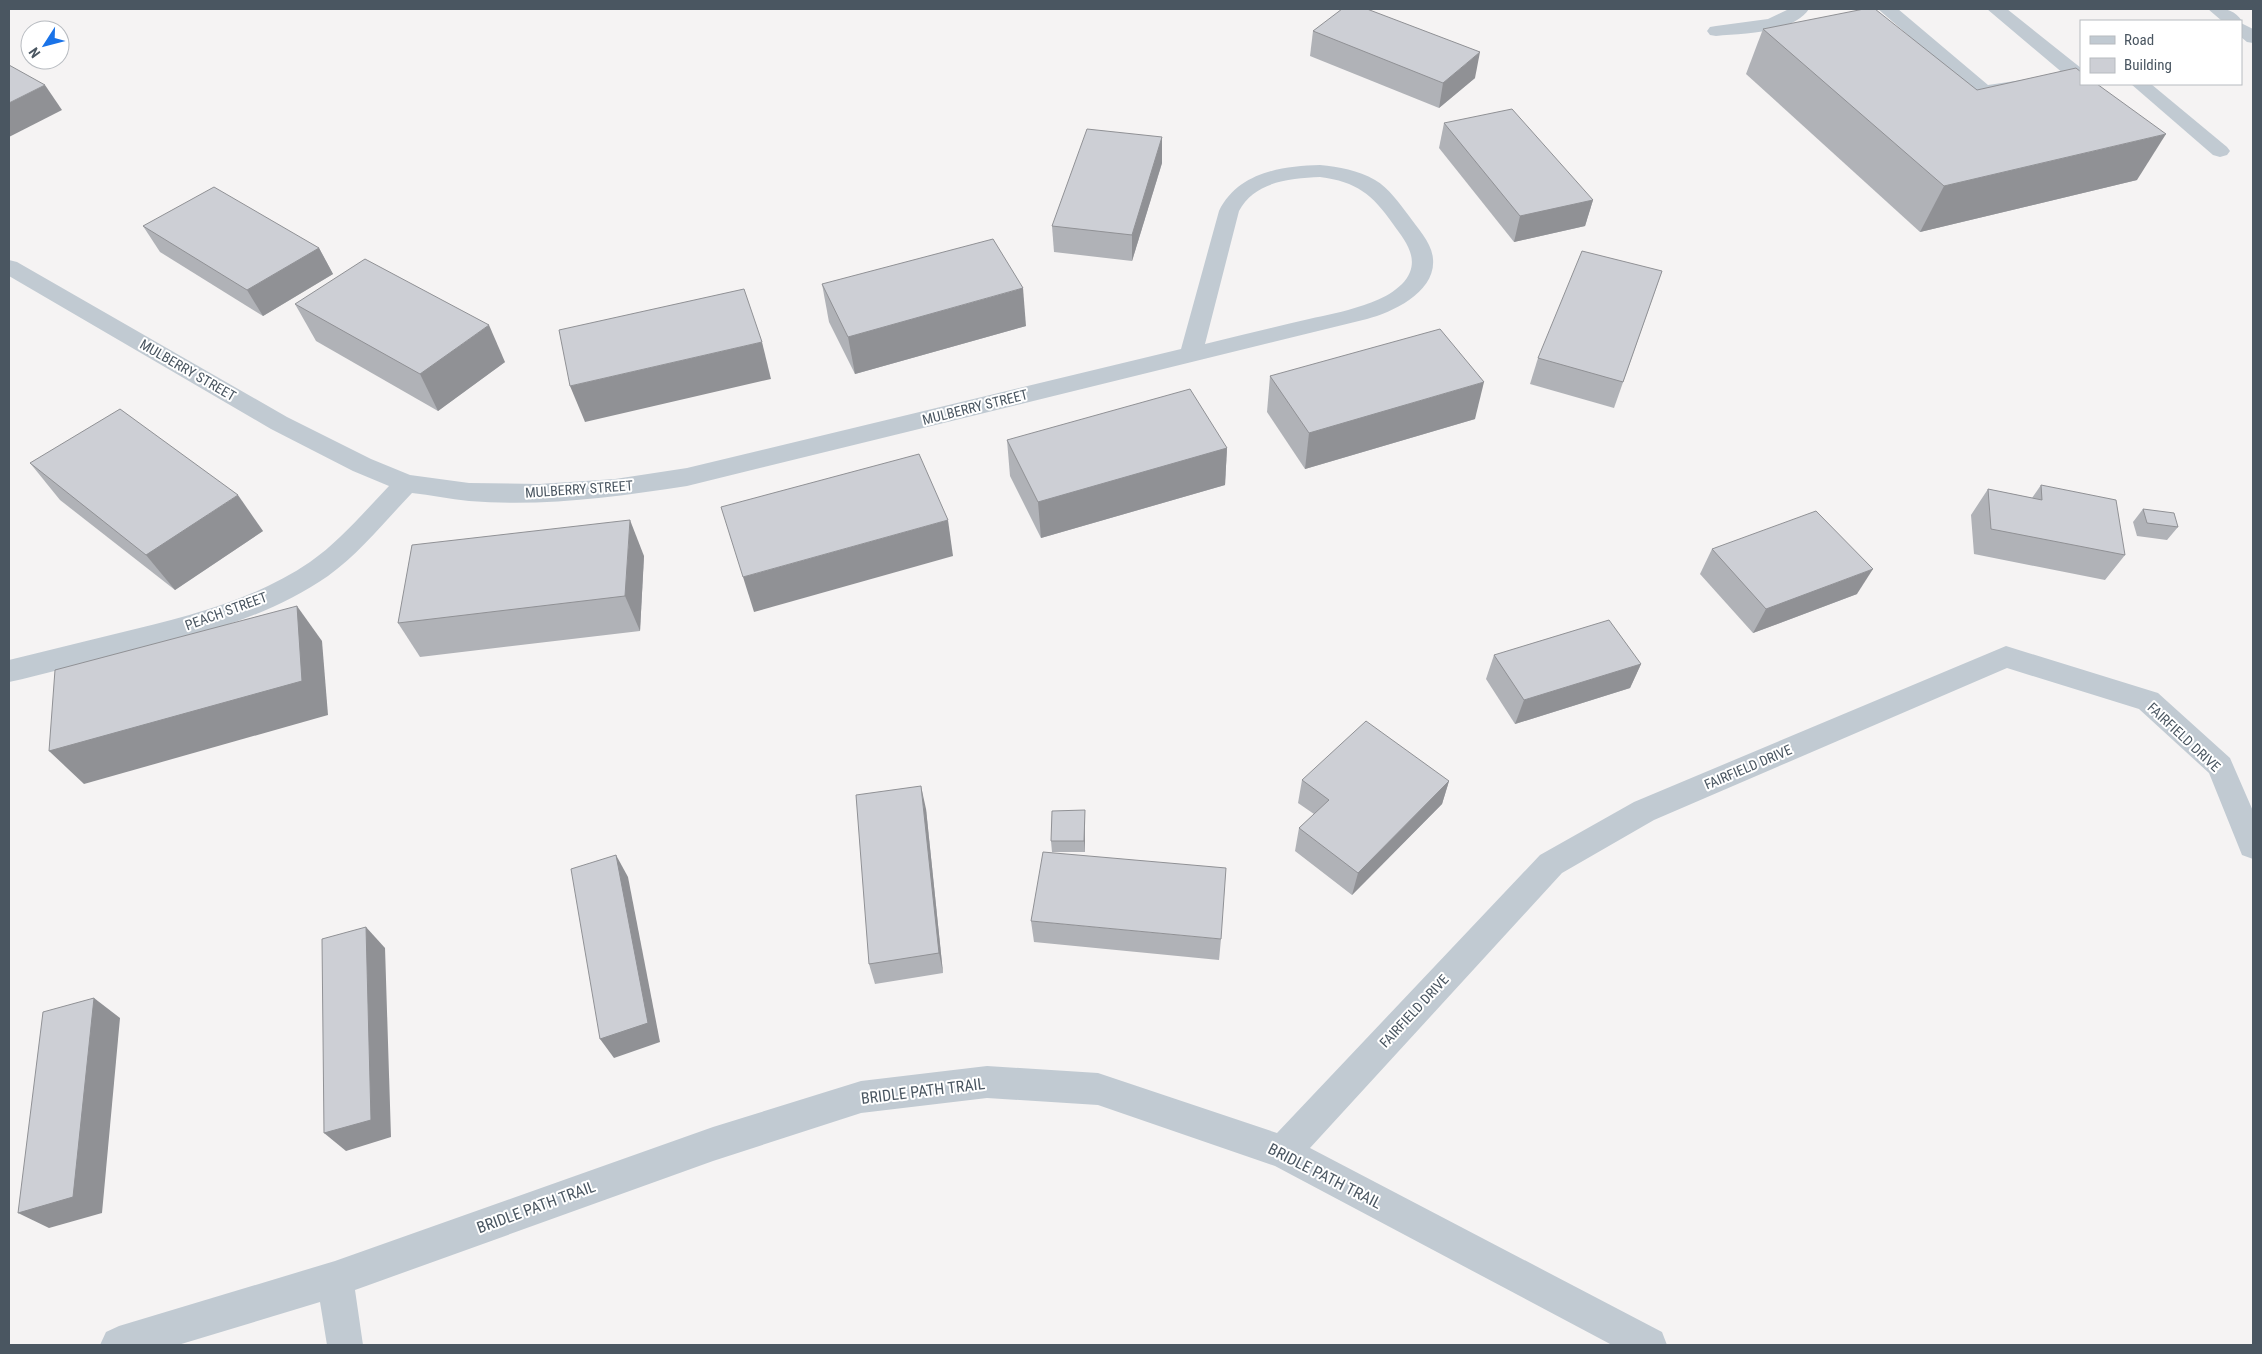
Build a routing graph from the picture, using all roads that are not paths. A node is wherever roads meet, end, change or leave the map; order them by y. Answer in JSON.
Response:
{"nodes":[{"id":1,"x":1800,"y":9,"type":"edge"},
{"id":2,"x":1887,"y":9,"type":"edge"},
{"id":3,"x":1996,"y":9,"type":"edge"},
{"id":4,"x":2217,"y":9,"type":"edge"},
{"id":5,"x":2232,"y":20,"type":"edge"},
{"id":6,"x":2242,"y":30,"type":"edge"},
{"id":7,"x":1716,"y":31,"type":"dead end"},
{"id":8,"x":2251,"y":47,"type":"edge"},
{"id":9,"x":2080,"y":77,"type":"edge"},
{"id":10,"x":2141,"y":85,"type":"edge"},
{"id":11,"x":2220,"y":151,"type":"dead end"},
{"id":12,"x":9,"y":267,"type":"edge"},
{"id":13,"x":1191,"y":355,"type":"junction"},
{"id":14,"x":406,"y":483,"type":"junction"},
{"id":15,"x":9,"y":671,"type":"edge"},
{"id":16,"x":2253,"y":846,"type":"edge"},
{"id":17,"x":1283,"y":1152,"type":"junction"},
{"id":18,"x":335,"y":1279,"type":"junction"},
{"id":19,"x":119,"y":1345,"type":"edge"},
{"id":20,"x":345,"y":1345,"type":"edge"},
{"id":21,"x":1649,"y":1345,"type":"edge"}],
"edges":[{"from":1,"to":7,"type":"street"},
{"from":2,"to":9,"type":"street"},
{"from":3,"to":9,"type":"street"},
{"from":4,"to":5,"type":"street"},
{"from":6,"to":8,"type":"street"},
{"from":10,"to":11,"type":"street"},
{"from":12,"to":14,"type":"street","name":"MULBERRY STREET"},
{"from":13,"to":13,"type":"street","name":"MULBERRY STREET"},
{"from":13,"to":14,"type":"street","name":"MULBERRY STREET"},
{"from":14,"to":15,"type":"street","name":"PEACH STREET"},
{"from":16,"to":17,"type":"street","name":"FAIRFIELD DRIVE"},
{"from":17,"to":18,"type":"street","name":"BRIDLE PATH TRAIL"},
{"from":17,"to":21,"type":"street","name":"BRIDLE PATH TRAIL"},
{"from":18,"to":19,"type":"street","name":"BRIDLE PATH TRAIL"},
{"from":18,"to":20,"type":"street"}]}
